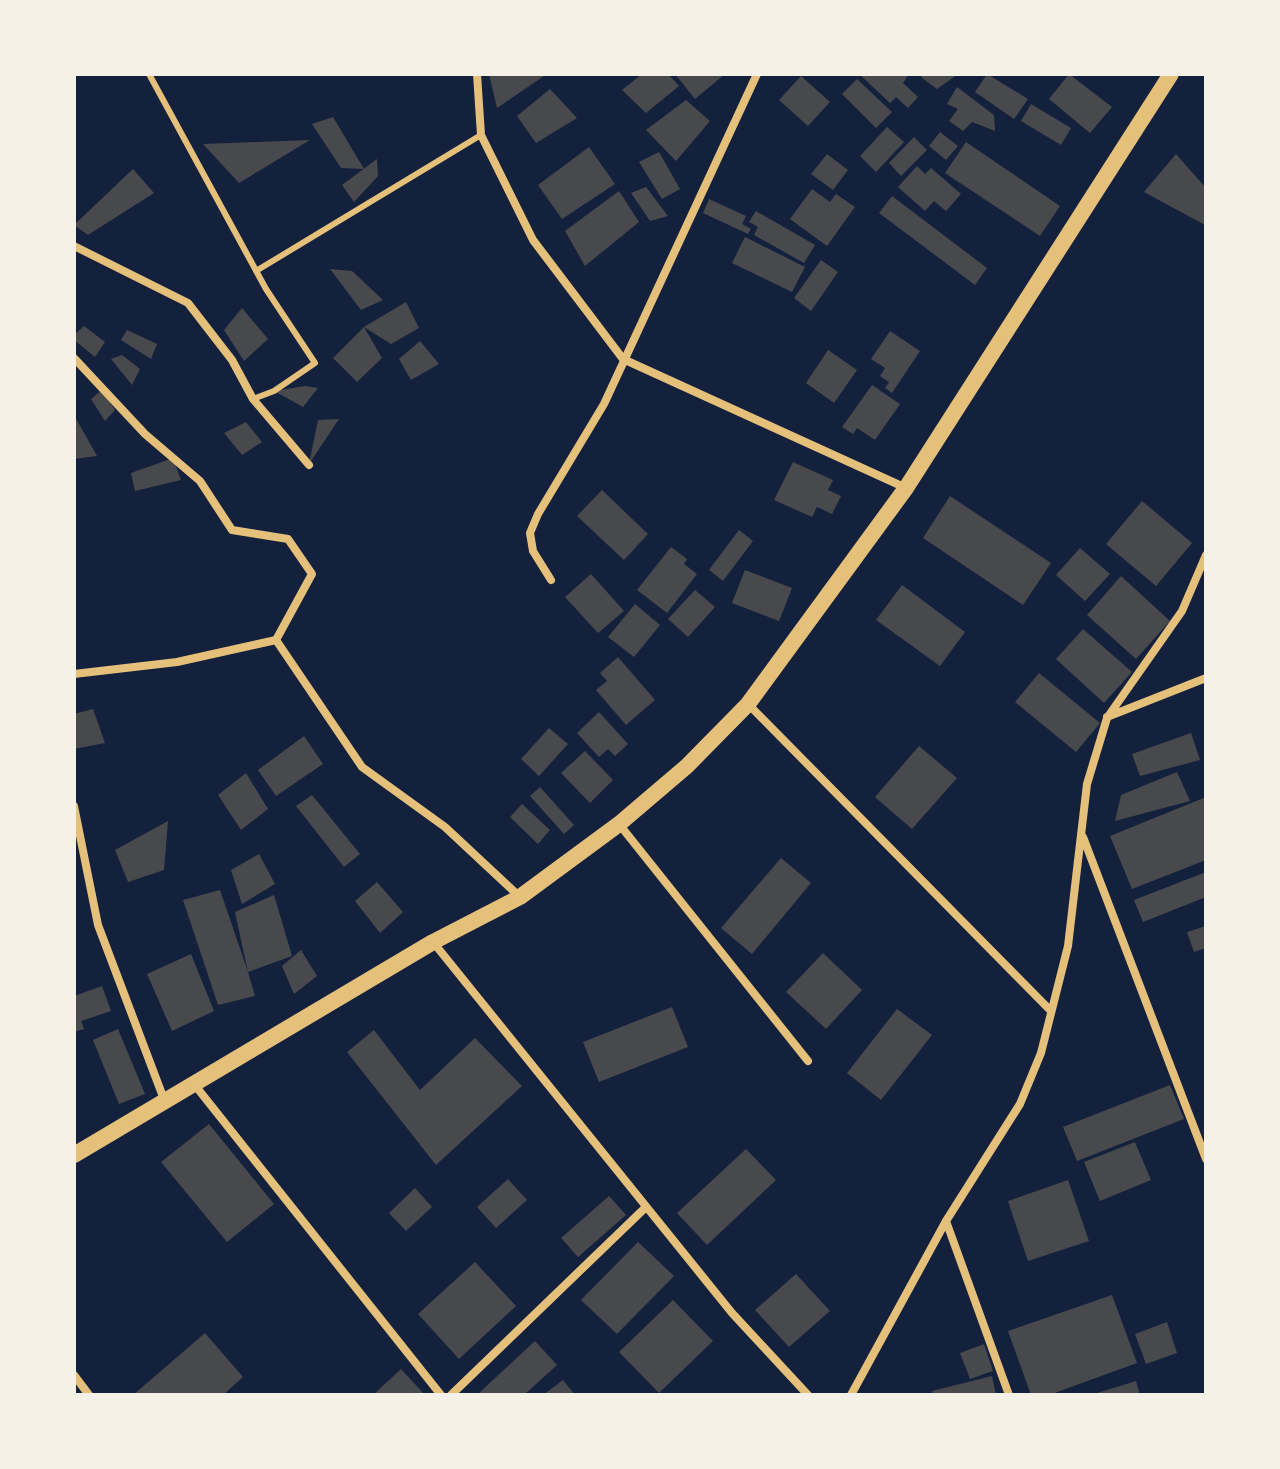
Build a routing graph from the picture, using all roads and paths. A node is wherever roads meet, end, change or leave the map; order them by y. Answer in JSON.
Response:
{"nodes":[{"id":1,"x":149,"y":74,"type":"edge"},
{"id":2,"x":477,"y":74,"type":"edge"},
{"id":3,"x":757,"y":74,"type":"edge"},
{"id":4,"x":1171,"y":74,"type":"edge"},
{"id":5,"x":481,"y":135,"type":"junction"},
{"id":6,"x":74,"y":246,"type":"edge"},
{"id":7,"x":256,"y":271,"type":"junction"},
{"id":8,"x":74,"y":358,"type":"edge"},
{"id":9,"x":623,"y":359,"type":"junction"},
{"id":10,"x":253,"y":399,"type":"junction"},
{"id":11,"x":309,"y":465,"type":"dead end"},
{"id":12,"x":906,"y":488,"type":"junction"},
{"id":13,"x":1206,"y":555,"type":"edge"},
{"id":14,"x":551,"y":580,"type":"dead end"},
{"id":15,"x":276,"y":640,"type":"junction"},
{"id":16,"x":74,"y":674,"type":"edge"},
{"id":17,"x":1206,"y":678,"type":"edge"},
{"id":18,"x":748,"y":704,"type":"junction"},
{"id":19,"x":1107,"y":718,"type":"junction"},
{"id":20,"x":74,"y":806,"type":"edge"},
{"id":21,"x":619,"y":824,"type":"junction"},
{"id":22,"x":1081,"y":832,"type":"junction"},
{"id":23,"x":520,"y":897,"type":"junction"},
{"id":24,"x":433,"y":942,"type":"junction"},
{"id":25,"x":1050,"y":1010,"type":"junction"},
{"id":26,"x":808,"y":1061,"type":"dead end"},
{"id":27,"x":194,"y":1084,"type":"junction"},
{"id":28,"x":165,"y":1103,"type":"junction"},
{"id":29,"x":74,"y":1155,"type":"edge"},
{"id":30,"x":1206,"y":1159,"type":"edge"},
{"id":31,"x":646,"y":1207,"type":"junction"},
{"id":32,"x":946,"y":1221,"type":"junction"},
{"id":33,"x":74,"y":1375,"type":"edge"},
{"id":34,"x":89,"y":1395,"type":"edge"},
{"id":35,"x":441,"y":1395,"type":"edge"},
{"id":36,"x":451,"y":1395,"type":"edge"},
{"id":37,"x":808,"y":1395,"type":"edge"},
{"id":38,"x":851,"y":1395,"type":"edge"},
{"id":39,"x":1009,"y":1395,"type":"edge"}],
"edges":[{"from":1,"to":7,"type":"lane"},
{"from":2,"to":5,"type":"street"},
{"from":3,"to":9,"type":"street"},
{"from":4,"to":12,"type":"main road"},
{"from":5,"to":7,"type":"lane"},
{"from":5,"to":9,"type":"street"},
{"from":6,"to":10,"type":"street"},
{"from":7,"to":10,"type":"lane"},
{"from":8,"to":15,"type":"street"},
{"from":9,"to":12,"type":"street"},
{"from":9,"to":14,"type":"street"},
{"from":10,"to":11,"type":"street"},
{"from":12,"to":18,"type":"main road"},
{"from":13,"to":19,"type":"street"},
{"from":15,"to":16,"type":"street"},
{"from":15,"to":23,"type":"street"},
{"from":17,"to":19,"type":"street"},
{"from":18,"to":21,"type":"main road"},
{"from":18,"to":25,"type":"street"},
{"from":19,"to":22,"type":"street"},
{"from":20,"to":28,"type":"street"},
{"from":21,"to":23,"type":"main road"},
{"from":21,"to":26,"type":"street"},
{"from":22,"to":25,"type":"street"},
{"from":22,"to":30,"type":"street"},
{"from":23,"to":24,"type":"main road"},
{"from":24,"to":27,"type":"main road"},
{"from":24,"to":31,"type":"street"},
{"from":25,"to":32,"type":"street"},
{"from":27,"to":28,"type":"main road"},
{"from":27,"to":35,"type":"street"},
{"from":28,"to":29,"type":"main road"},
{"from":31,"to":36,"type":"street"},
{"from":31,"to":37,"type":"street"},
{"from":32,"to":38,"type":"street"},
{"from":32,"to":39,"type":"street"},
{"from":33,"to":34,"type":"street"}]}
